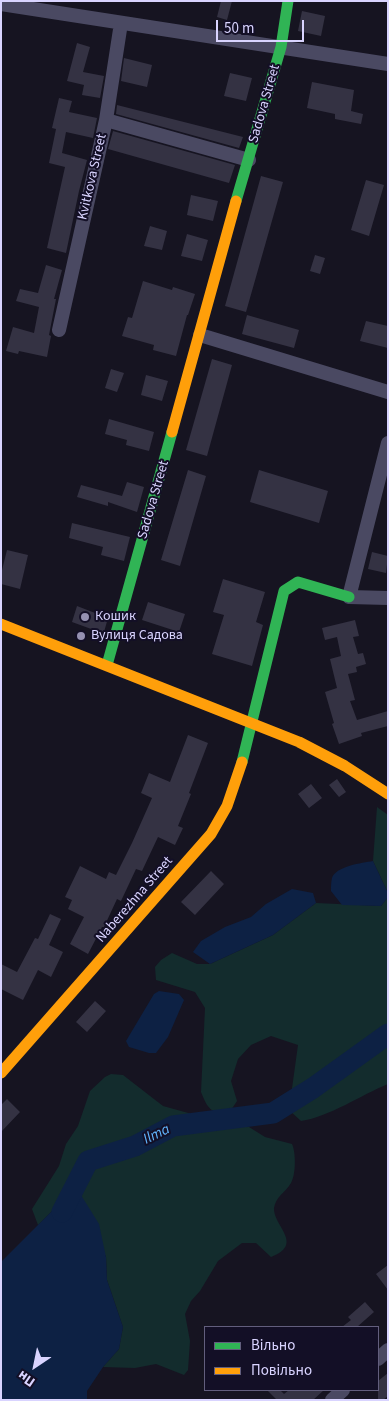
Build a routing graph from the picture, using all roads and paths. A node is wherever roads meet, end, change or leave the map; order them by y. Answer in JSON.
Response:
{"nodes":[{"id":1,"x":288,"y":1,"type":"edge"},
{"id":2,"x":1,"y":4,"type":"edge"},
{"id":3,"x":121,"y":23,"type":"junction"},
{"id":4,"x":281,"y":47,"type":"junction"},
{"id":5,"x":388,"y":64,"type":"edge"},
{"id":6,"x":106,"y":120,"type":"junction"},
{"id":7,"x":249,"y":160,"type":"junction"},
{"id":8,"x":59,"y":330,"type":"dead end"},
{"id":9,"x":200,"y":335,"type":"junction"},
{"id":10,"x":388,"y":392,"type":"edge"},
{"id":11,"x":388,"y":443,"type":"edge"},
{"id":12,"x":348,"y":597,"type":"junction"},
{"id":13,"x":388,"y":598,"type":"edge"},
{"id":14,"x":1,"y":624,"type":"edge"},
{"id":15,"x":107,"y":665,"type":"junction"},
{"id":16,"x":251,"y":723,"type":"junction"},
{"id":17,"x":388,"y":794,"type":"edge"},
{"id":18,"x":1,"y":1073,"type":"edge"},
{"id":19,"x":343,"y":1391,"type":"edge"},
{"id":20,"x":332,"y":1400,"type":"edge"}],
"edges":[{"from":1,"to":4,"type":"street","name":"Sadova Street"},
{"from":2,"to":3,"type":"street"},
{"from":3,"to":4,"type":"street"},
{"from":3,"to":6,"type":"street","name":"Kvitkova Street"},
{"from":4,"to":5,"type":"street"},
{"from":4,"to":7,"type":"street","name":"Sadova Street"},
{"from":6,"to":7,"type":"street"},
{"from":6,"to":8,"type":"street","name":"Kvitkova Street"},
{"from":7,"to":9,"type":"street","name":"Sadova Street"},
{"from":9,"to":10,"type":"street"},
{"from":9,"to":15,"type":"street","name":"Sadova Street"},
{"from":11,"to":12,"type":"street"},
{"from":12,"to":13,"type":"street"},
{"from":12,"to":16,"type":"street","name":"Naberezhna Street"},
{"from":14,"to":15,"type":"street"},
{"from":15,"to":16,"type":"street"},
{"from":16,"to":17,"type":"street"},
{"from":16,"to":18,"type":"street","name":"Naberezhna Street"},
{"from":19,"to":20,"type":"street"}]}
